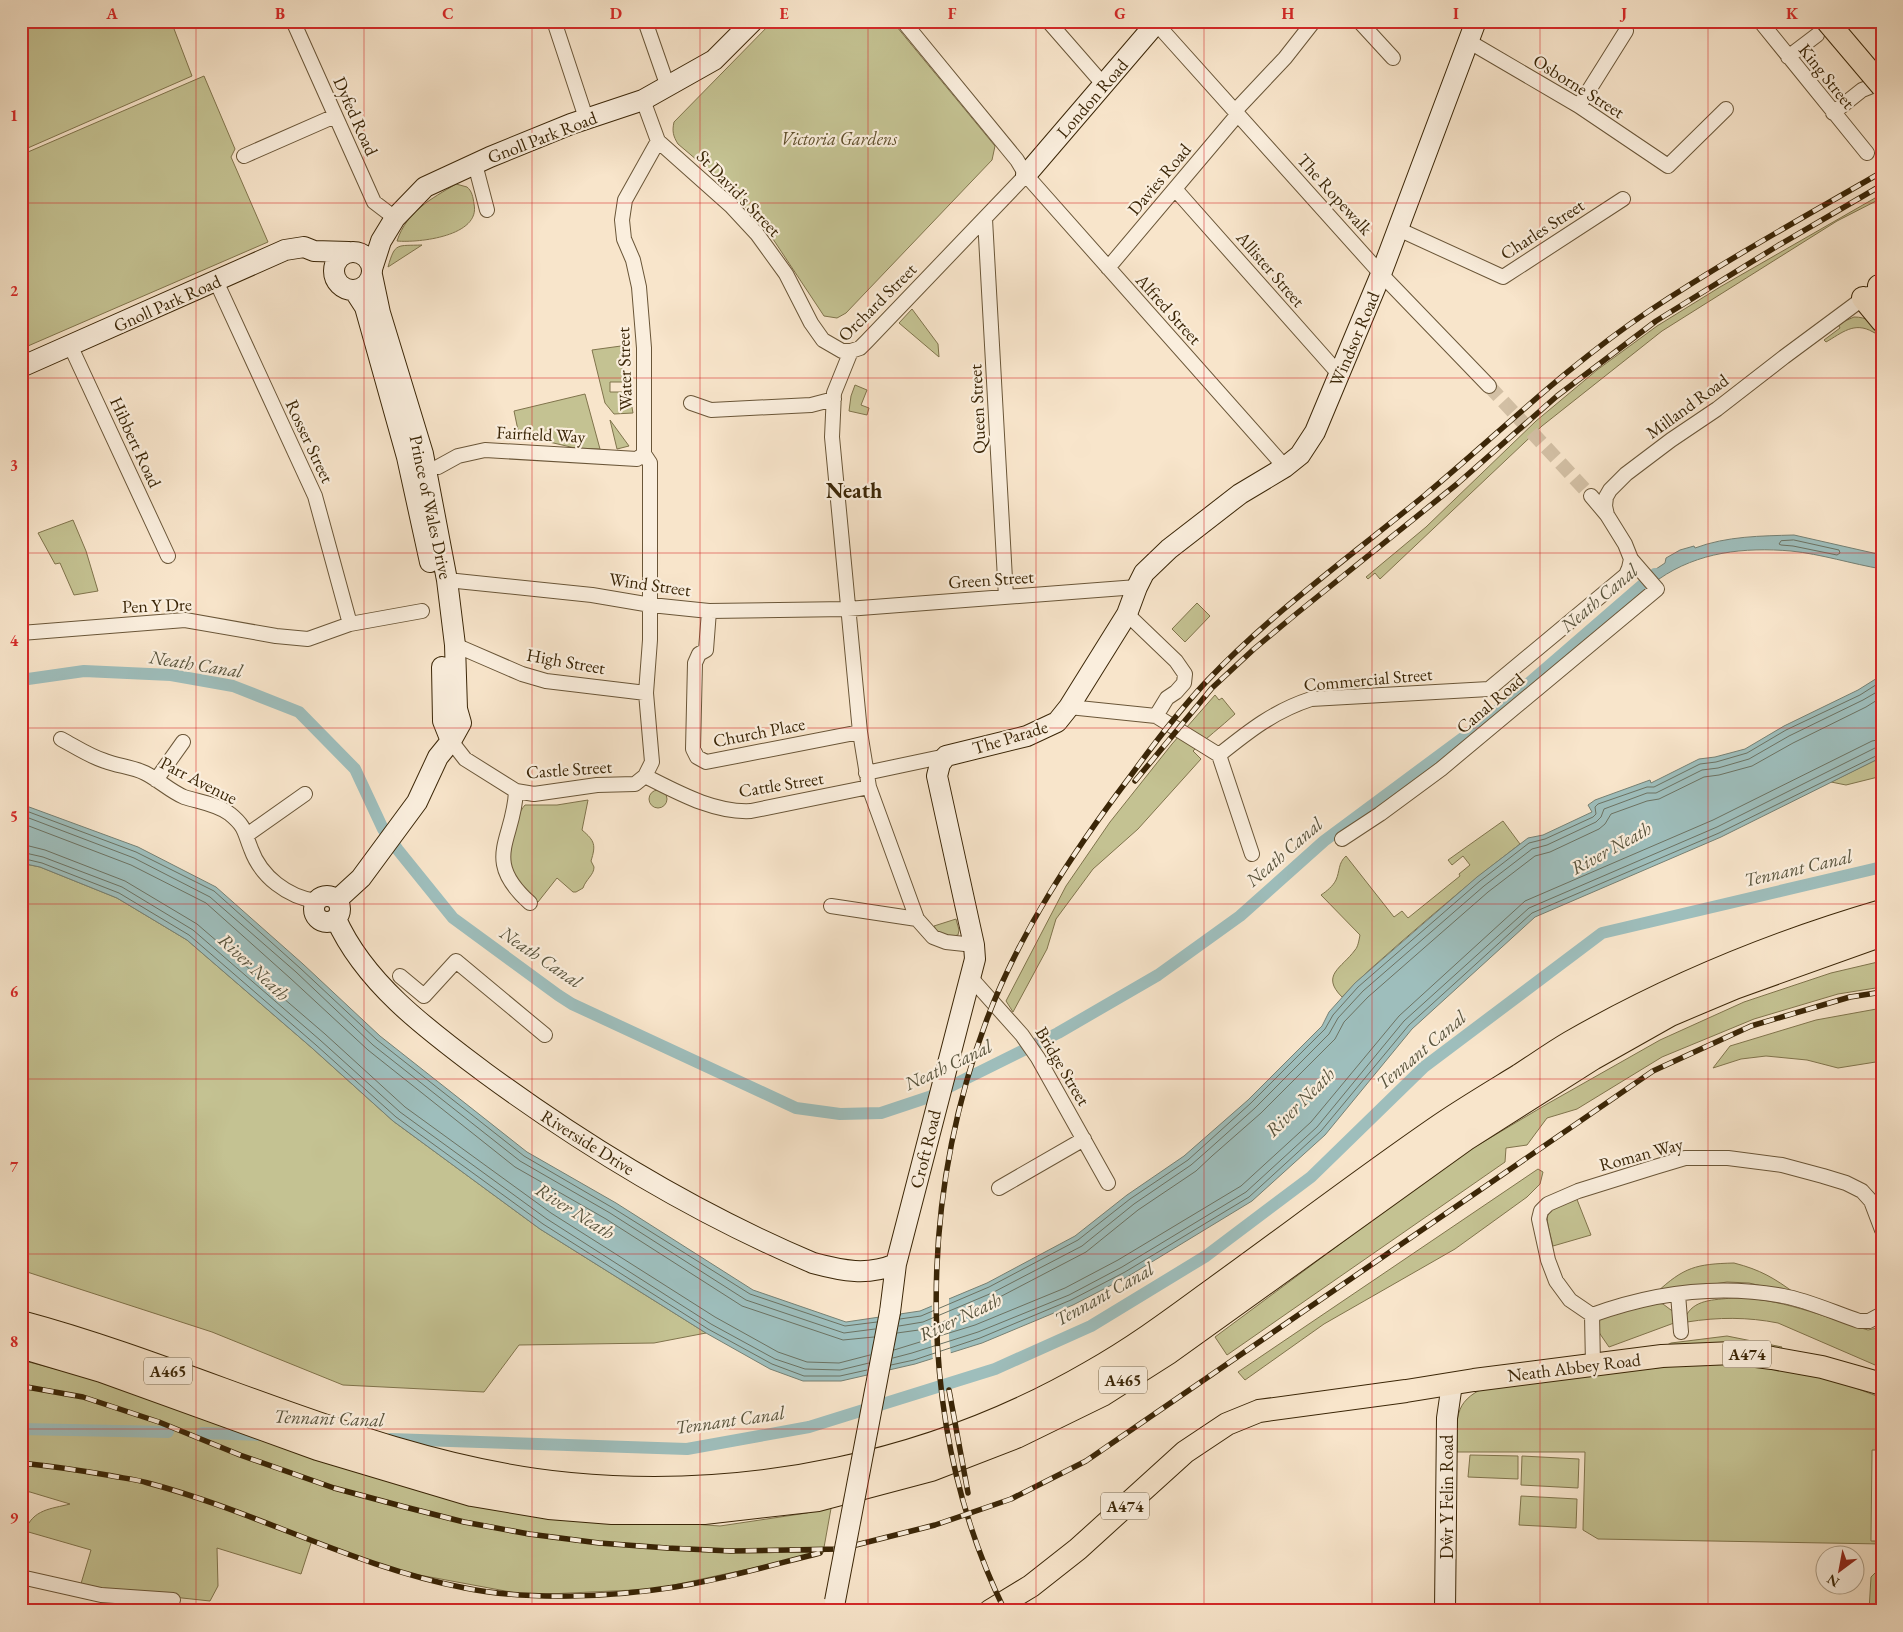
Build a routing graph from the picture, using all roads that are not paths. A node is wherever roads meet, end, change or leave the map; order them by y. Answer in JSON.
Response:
{"nodes":[{"id":1,"x":294,"y":21,"type":"edge"},
{"id":2,"x":554,"y":21,"type":"edge"},
{"id":3,"x":645,"y":21,"type":"edge"},
{"id":4,"x":752,"y":21,"type":"edge"},
{"id":5,"x":903,"y":21,"type":"edge"},
{"id":6,"x":1048,"y":21,"type":"edge"},
{"id":7,"x":1314,"y":21,"type":"edge"},
{"id":8,"x":1359,"y":21,"type":"edge"},
{"id":9,"x":1476,"y":21,"type":"edge"},
{"id":10,"x":1760,"y":21,"type":"edge"},
{"id":11,"x":1156,"y":22,"type":"edge"},
{"id":12,"x":1865,"y":22,"type":"edge"},
{"id":13,"x":1822,"y":28,"type":"edge"},
{"id":14,"x":1626,"y":31,"type":"dead end"},
{"id":15,"x":1468,"y":41,"type":"junction"},
{"id":16,"x":1882,"y":54,"type":"edge"},
{"id":17,"x":1393,"y":58,"type":"dead end"},
{"id":18,"x":1788,"y":58,"type":"junction"},
{"id":19,"x":1882,"y":82,"type":"edge"},
{"id":20,"x":1103,"y":84,"type":"junction"},
{"id":21,"x":1882,"y":86,"type":"edge"},
{"id":22,"x":668,"y":87,"type":"junction"},
{"id":23,"x":643,"y":100,"type":"junction"},
{"id":24,"x":1579,"y":106,"type":"junction"},
{"id":25,"x":1726,"y":109,"type":"dead end"},
{"id":26,"x":1236,"y":113,"type":"junction"},
{"id":27,"x":1833,"y":113,"type":"junction"},
{"id":28,"x":335,"y":116,"type":"junction"},
{"id":29,"x":586,"y":118,"type":"junction"},
{"id":30,"x":658,"y":141,"type":"junction"},
{"id":31,"x":1867,"y":153,"type":"dead end"},
{"id":32,"x":244,"y":156,"type":"dead end"},
{"id":33,"x":474,"y":164,"type":"junction"},
{"id":34,"x":1026,"y":175,"type":"junction"},
{"id":35,"x":1175,"y":189,"type":"junction"},
{"id":36,"x":1623,"y":199,"type":"dead end"},
{"id":37,"x":487,"y":210,"type":"dead end"},
{"id":38,"x":396,"y":218,"type":"junction"},
{"id":39,"x":985,"y":219,"type":"junction"},
{"id":40,"x":1398,"y":229,"type":"junction"},
{"id":41,"x":381,"y":240,"type":"junction"},
{"id":42,"x":314,"y":251,"type":"junction"},
{"id":43,"x":353,"y":252,"type":"junction"},
{"id":44,"x":1108,"y":268,"type":"junction"},
{"id":45,"x":334,"y":271,"type":"junction"},
{"id":46,"x":372,"y":272,"type":"junction"},
{"id":47,"x":1381,"y":274,"type":"junction"},
{"id":48,"x":216,"y":281,"type":"junction"},
{"id":49,"x":1876,"y":289,"type":"edge"},
{"id":50,"x":354,"y":290,"type":"junction"},
{"id":51,"x":1882,"y":320,"type":"edge"},
{"id":52,"x":70,"y":345,"type":"junction"},
{"id":53,"x":851,"y":351,"type":"junction"},
{"id":54,"x":21,"y":367,"type":"edge"},
{"id":55,"x":1339,"y":374,"type":"junction"},
{"id":56,"x":1488,"y":386,"type":"tunnel mouth"},
{"id":57,"x":834,"y":399,"type":"junction"},
{"id":58,"x":691,"y":403,"type":"dead end"},
{"id":59,"x":644,"y":454,"type":"junction"},
{"id":60,"x":438,"y":467,"type":"dead end"},
{"id":61,"x":1285,"y":467,"type":"junction"},
{"id":62,"x":1591,"y":496,"type":"tunnel mouth"},
{"id":63,"x":1607,"y":515,"type":"junction"},
{"id":64,"x":168,"y":556,"type":"dead end"},
{"id":65,"x":1631,"y":559,"type":"junction"},
{"id":66,"x":447,"y":580,"type":"junction"},
{"id":67,"x":1137,"y":587,"type":"junction"},
{"id":68,"x":1006,"y":597,"type":"junction"},
{"id":69,"x":651,"y":605,"type":"junction"},
{"id":70,"x":847,"y":609,"type":"junction"},
{"id":71,"x":422,"y":611,"type":"dead end"},
{"id":72,"x":709,"y":611,"type":"junction"},
{"id":73,"x":1127,"y":614,"type":"junction"},
{"id":74,"x":350,"y":624,"type":"junction"},
{"id":75,"x":21,"y":633,"type":"edge"},
{"id":76,"x":455,"y":645,"type":"junction"},
{"id":77,"x":646,"y":693,"type":"junction"},
{"id":78,"x":1070,"y":708,"type":"junction"},
{"id":79,"x":1156,"y":716,"type":"junction"},
{"id":80,"x":860,"y":732,"type":"junction"},
{"id":81,"x":61,"y":739,"type":"dead end"},
{"id":82,"x":451,"y":741,"type":"junction"},
{"id":83,"x":183,"y":742,"type":"dead end"},
{"id":84,"x":1219,"y":755,"type":"junction"},
{"id":85,"x":946,"y":756,"type":"junction"},
{"id":86,"x":866,"y":773,"type":"junction"},
{"id":87,"x":645,"y":776,"type":"junction"},
{"id":88,"x":156,"y":780,"type":"junction"},
{"id":89,"x":869,"y":787,"type":"junction"},
{"id":90,"x":516,"y":791,"type":"junction"},
{"id":91,"x":305,"y":794,"type":"dead end"},
{"id":92,"x":247,"y":835,"type":"junction"},
{"id":93,"x":1342,"y":839,"type":"dead end"},
{"id":94,"x":1252,"y":854,"type":"dead end"},
{"id":95,"x":1882,"y":899,"type":"edge"},
{"id":96,"x":316,"y":901,"type":"joint"},
{"id":97,"x":530,"y":903,"type":"dead end"},
{"id":98,"x":831,"y":906,"type":"dead end"},
{"id":99,"x":336,"y":909,"type":"junction"},
{"id":100,"x":1882,"y":913,"type":"edge"},
{"id":101,"x":917,"y":919,"type":"junction"},
{"id":102,"x":1882,"y":933,"type":"edge"},
{"id":103,"x":1830,"y":939,"type":"junction"},
{"id":104,"x":974,"y":945,"type":"junction"},
{"id":105,"x":1882,"y":946,"type":"edge"},
{"id":106,"x":400,"y":976,"type":"dead end"},
{"id":107,"x":971,"y":978,"type":"junction"},
{"id":108,"x":545,"y":1035,"type":"dead end"},
{"id":109,"x":1084,"y":1139,"type":"junction"},
{"id":110,"x":1108,"y":1183,"type":"dead end"},
{"id":111,"x":999,"y":1188,"type":"dead end"},
{"id":112,"x":1882,"y":1230,"type":"edge"},
{"id":113,"x":896,"y":1264,"type":"junction"},
{"id":114,"x":866,"y":1272,"type":"junction"},
{"id":115,"x":1678,"y":1294,"type":"junction"},
{"id":116,"x":890,"y":1308,"type":"junction"},
{"id":117,"x":1882,"y":1314,"type":"edge"},
{"id":118,"x":1592,"y":1315,"type":"junction"},
{"id":119,"x":21,"y":1324,"type":"edge"},
{"id":120,"x":1680,"y":1332,"type":"dead end"},
{"id":121,"x":21,"y":1345,"type":"edge"},
{"id":122,"x":1593,"y":1365,"type":"junction"},
{"id":123,"x":1452,"y":1384,"type":"junction"},
{"id":124,"x":1882,"y":1384,"type":"edge"},
{"id":125,"x":315,"y":1435,"type":"junction"},
{"id":126,"x":21,"y":1577,"type":"edge"},
{"id":127,"x":173,"y":1600,"type":"dead end"},
{"id":128,"x":148,"y":1604,"type":"edge"},
{"id":129,"x":835,"y":1607,"type":"edge"},
{"id":130,"x":990,"y":1611,"type":"edge"},
{"id":131,"x":1445,"y":1611,"type":"edge"}],
"edges":[{"from":1,"to":28,"type":"street","name":"Dyfed Road"},
{"from":2,"to":29,"type":"street"},
{"from":3,"to":22,"type":"street"},
{"from":4,"to":22,"type":"main road"},
{"from":5,"to":34,"type":"street"},
{"from":6,"to":20,"type":"street"},
{"from":7,"to":26,"type":"street","name":"Davies Road"},
{"from":8,"to":17,"type":"street"},
{"from":9,"to":15,"type":"main road","name":"Windsor Road"},
{"from":10,"to":18,"type":"street","name":"King Street"},
{"from":11,"to":20,"type":"main road","name":"London Road"},
{"from":11,"to":26,"type":"street","name":"The Ropewalk"},
{"from":12,"to":16,"type":"main road"},
{"from":13,"to":18,"type":"street"},
{"from":13,"to":21,"type":"main road","bridge":true},
{"from":14,"to":24,"type":"street"},
{"from":15,"to":24,"type":"street","name":"Osborne Street"},
{"from":15,"to":40,"type":"main road","name":"Windsor Road"},
{"from":18,"to":27,"type":"street","name":"King Street"},
{"from":19,"to":27,"type":"street"},
{"from":20,"to":34,"type":"main road","name":"London Road"},
{"from":22,"to":23,"type":"main road"},
{"from":23,"to":29,"type":"main road","name":"Gnoll Park Road"},
{"from":23,"to":30,"type":"street","name":"St David's Street"},
{"from":24,"to":25,"type":"street","name":"Osborne Street"},
{"from":26,"to":35,"type":"street","name":"Davies Road"},
{"from":26,"to":47,"type":"street","name":"The Ropewalk"},
{"from":27,"to":31,"type":"street","name":"King Street"},
{"from":28,"to":32,"type":"street"},
{"from":28,"to":38,"type":"street","name":"Dyfed Road"},
{"from":29,"to":33,"type":"main road","name":"Gnoll Park Road"},
{"from":30,"to":53,"type":"street","name":"St David's Street"},
{"from":30,"to":59,"type":"street","name":"Water Street"},
{"from":33,"to":37,"type":"street"},
{"from":33,"to":38,"type":"main road","name":"Gnoll Park Road"},
{"from":34,"to":39,"type":"street","name":"Orchard Street"},
{"from":34,"to":44,"type":"street","name":"Alfred Street"},
{"from":35,"to":44,"type":"street","name":"Davies Road"},
{"from":35,"to":55,"type":"street","name":"Allister Street"},
{"from":36,"to":40,"type":"street","name":"Charles Street"},
{"from":38,"to":41,"type":"main road","name":"Gnoll Park Road"},
{"from":39,"to":53,"type":"street","name":"Orchard Street"},
{"from":39,"to":68,"type":"street","name":"Queen Street"},
{"from":40,"to":47,"type":"main road","name":"Windsor Road"},
{"from":41,"to":43,"type":"main road","name":"Gnoll Park Road"},
{"from":41,"to":46,"type":"main road","name":"Gnoll Park Road"},
{"from":42,"to":43,"type":"main road","name":"Gnoll Park Road"},
{"from":42,"to":45,"type":"main road"},
{"from":42,"to":48,"type":"main road","name":"Gnoll Park Road"},
{"from":43,"to":45,"type":"main road"},
{"from":43,"to":46,"type":"main road"},
{"from":44,"to":61,"type":"street","name":"Alfred Street"},
{"from":45,"to":50,"type":"main road"},
{"from":46,"to":50,"type":"main road"},
{"from":46,"to":66,"type":"main road","name":"Prince of Wales Drive"},
{"from":47,"to":55,"type":"main road","name":"Windsor Road"},
{"from":47,"to":56,"type":"street","name":"The Ropewalk"},
{"from":48,"to":52,"type":"main road","name":"Gnoll Park Road"},
{"from":48,"to":74,"type":"street","name":"Rosser Street"},
{"from":49,"to":51,"type":"main road"},
{"from":49,"to":63,"type":"street","name":"Milland Road"},
{"from":50,"to":82,"type":"main road","name":"Prince of Wales Drive"},
{"from":52,"to":54,"type":"main road","name":"Gnoll Park Road"},
{"from":52,"to":64,"type":"street","name":"Hibbert Road"},
{"from":53,"to":57,"type":"street","name":"Orchard Street"},
{"from":55,"to":61,"type":"main road","name":"Windsor Road"},
{"from":57,"to":58,"type":"street"},
{"from":57,"to":70,"type":"street","name":"Orchard Street"},
{"from":59,"to":60,"type":"street","name":"Fairfield Way"},
{"from":59,"to":69,"type":"street","name":"Water Street"},
{"from":61,"to":67,"type":"main road","name":"Windsor Road"},
{"from":62,"to":63,"type":"street"},
{"from":63,"to":65,"type":"street"},
{"from":65,"to":84,"type":"street","name":"Commercial Street"},
{"from":65,"to":93,"type":"street","name":"Canal Road"},
{"from":66,"to":69,"type":"street","name":"Wind Street"},
{"from":66,"to":76,"type":"main road","name":"Prince of Wales Drive"},
{"from":67,"to":68,"type":"street","name":"Green Street"},
{"from":67,"to":73,"type":"main road","name":"The Parade"},
{"from":68,"to":70,"type":"street","name":"Green Street"},
{"from":69,"to":72,"type":"street","name":"Wind Street"},
{"from":69,"to":77,"type":"street","name":"Water Street"},
{"from":70,"to":72,"type":"street","name":"Wind Street"},
{"from":70,"to":80,"type":"street","name":"Orchard Street"},
{"from":71,"to":74,"type":"street","name":"Pen Y Dre"},
{"from":72,"to":80,"type":"street","name":"Church Place"},
{"from":73,"to":78,"type":"main road","name":"The Parade"},
{"from":73,"to":79,"type":"street"},
{"from":74,"to":75,"type":"street","name":"Pen Y Dre"},
{"from":76,"to":77,"type":"street","name":"High Street"},
{"from":76,"to":82,"type":"main road","name":"Prince of Wales Drive"},
{"from":77,"to":87,"type":"street","name":"Water Street"},
{"from":78,"to":79,"type":"street"},
{"from":78,"to":85,"type":"main road","name":"The Parade"},
{"from":79,"to":84,"type":"street"},
{"from":80,"to":86,"type":"street","name":"Orchard Street"},
{"from":81,"to":88,"type":"street","name":"Parr Avenue"},
{"from":82,"to":90,"type":"street","name":"Castle Street"},
{"from":82,"to":99,"type":"main road","name":"Prince of Wales Drive"},
{"from":83,"to":88,"type":"street"},
{"from":84,"to":94,"type":"street"},
{"from":85,"to":86,"type":"street","name":"The Parade"},
{"from":85,"to":104,"type":"main road","name":"Croft Road"},
{"from":86,"to":89,"type":"street","name":"Orchard Street"},
{"from":87,"to":89,"type":"street","name":"Cattle Street"},
{"from":87,"to":90,"type":"street","name":"Castle Street"},
{"from":88,"to":92,"type":"street","name":"Parr Avenue"},
{"from":89,"to":101,"type":"street","name":"Orchard Street"},
{"from":90,"to":97,"type":"street"},
{"from":91,"to":92,"type":"street"},
{"from":92,"to":96,"type":"street","name":"Parr Avenue"},
{"from":95,"to":103,"type":"highway","number":"A465"},
{"from":96,"to":99,"type":"main road"},
{"from":98,"to":101,"type":"street"},
{"from":99,"to":114,"type":"main road","name":"Riverside Drive"},
{"from":100,"to":103,"type":"highway","number":"A465"},
{"from":101,"to":104,"type":"street"},
{"from":102,"to":103,"type":"highway","number":"A465"},
{"from":103,"to":105,"type":"highway","number":"A465"},
{"from":103,"to":125,"type":"highway","number":"A465"},
{"from":103,"to":125,"type":"highway","number":"A465"},
{"from":104,"to":107,"type":"main road","name":"Croft Road"},
{"from":106,"to":108,"type":"street"},
{"from":107,"to":109,"type":"street","name":"Bridge Street"},
{"from":107,"to":113,"type":"main road","name":"Croft Road"},
{"from":109,"to":110,"type":"street","name":"Bridge Street"},
{"from":109,"to":111,"type":"street"},
{"from":112,"to":118,"type":"street","name":"Roman Way"},
{"from":113,"to":114,"type":"main road","name":"Riverside Drive"},
{"from":113,"to":116,"type":"main road","name":"Croft Road"},
{"from":114,"to":116,"type":"main road"},
{"from":115,"to":117,"type":"street"},
{"from":115,"to":118,"type":"street"},
{"from":115,"to":120,"type":"street"},
{"from":116,"to":129,"type":"main road","name":"Croft Road","bridge":true},
{"from":118,"to":122,"type":"street"},
{"from":119,"to":125,"type":"highway","number":"A465"},
{"from":121,"to":125,"type":"highway","number":"A465"},
{"from":122,"to":123,"type":"main road","name":"Neath Abbey Road","number":"A474"},
{"from":122,"to":124,"type":"main road","name":"Neath Abbey Road","number":"A474"},
{"from":123,"to":130,"type":"main road","name":"Neath Abbey Road","number":"A474"},
{"from":123,"to":131,"type":"main road","name":"Dŵr Y Felin Road"},
{"from":126,"to":128,"type":"street"},
{"from":127,"to":128,"type":"street"}]}
